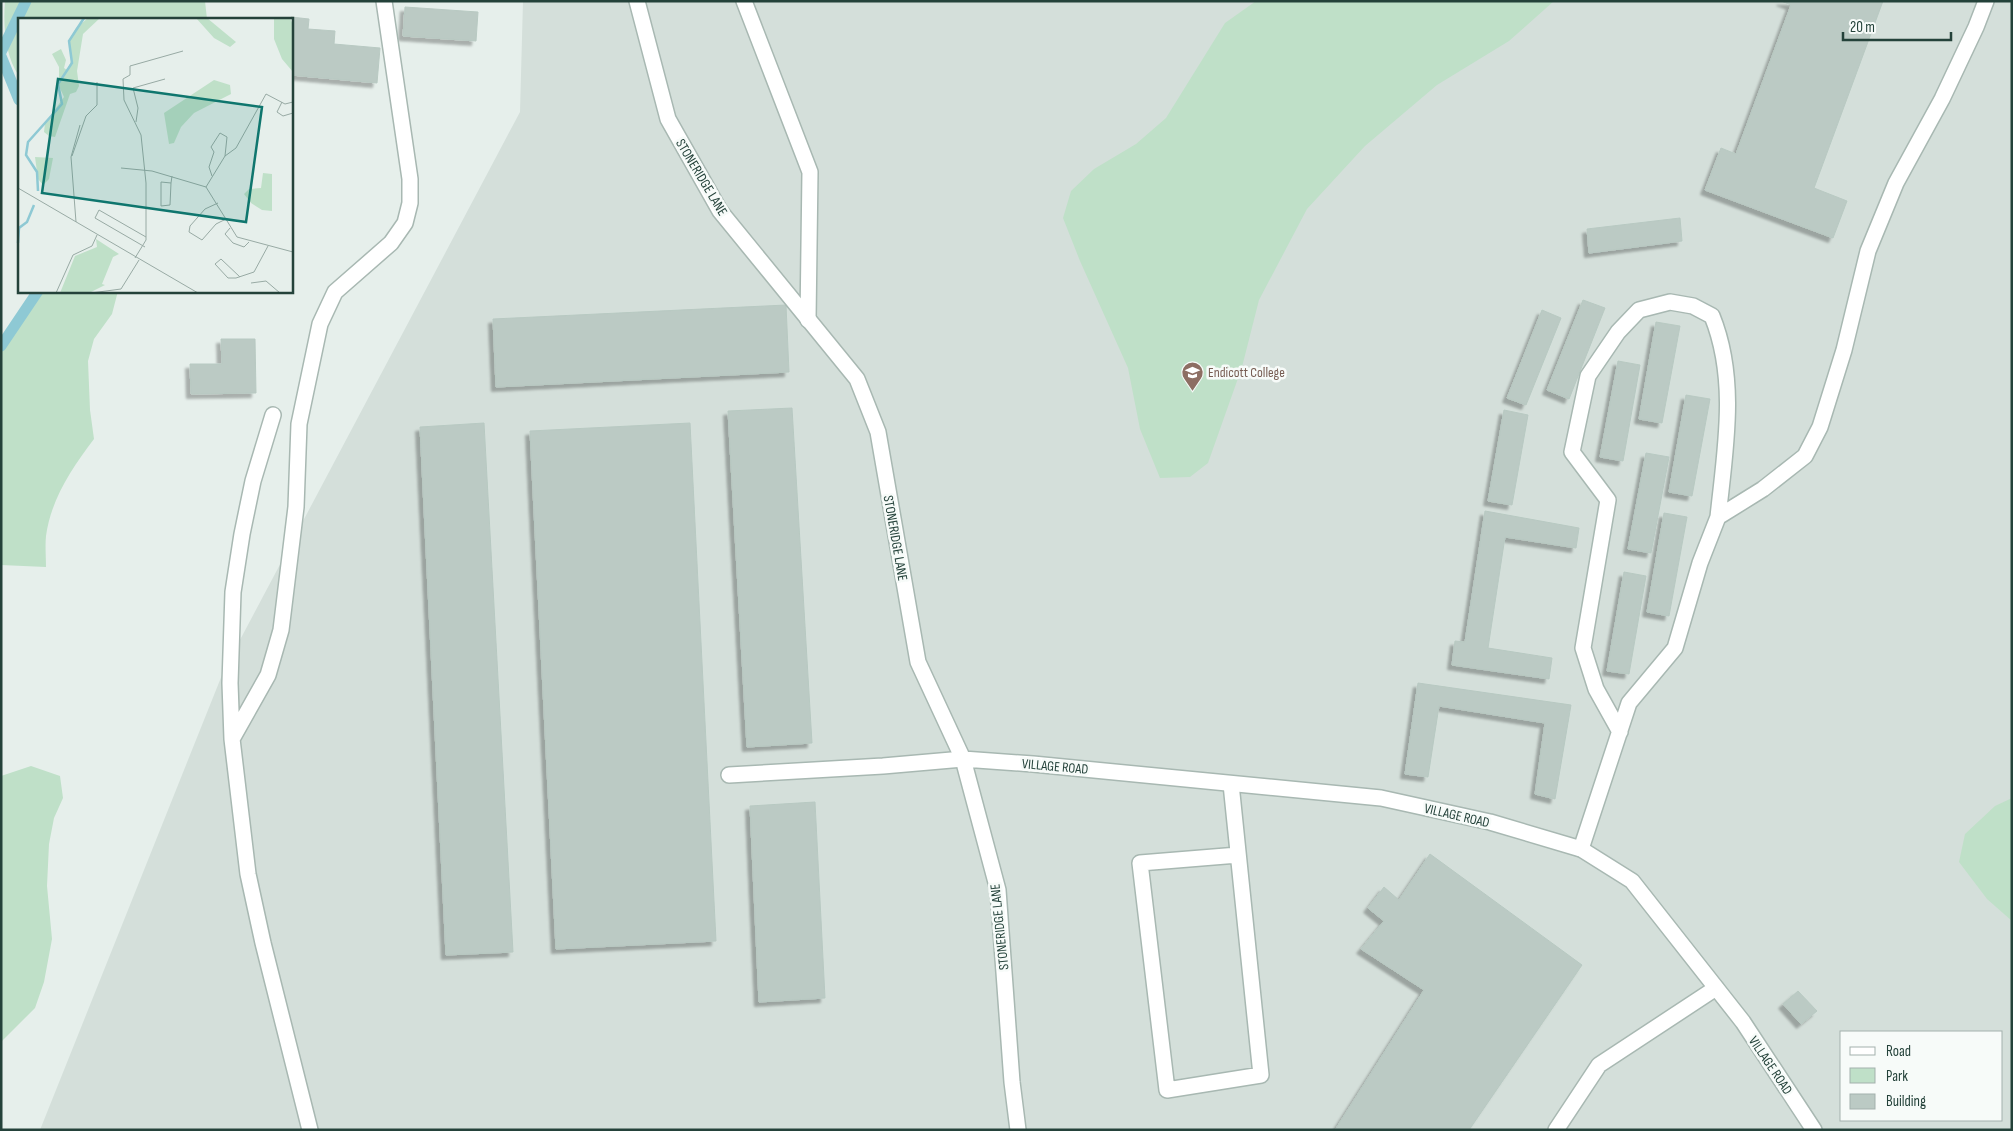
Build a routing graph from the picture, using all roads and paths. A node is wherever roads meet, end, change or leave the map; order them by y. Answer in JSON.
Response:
{"nodes":[{"id":1,"x":384,"y":1,"type":"edge"},
{"id":2,"x":637,"y":1,"type":"edge"},
{"id":3,"x":744,"y":1,"type":"edge"},
{"id":4,"x":1986,"y":1,"type":"edge"},
{"id":5,"x":808,"y":320,"type":"junction"},
{"id":6,"x":273,"y":415,"type":"dead end"},
{"id":7,"x":1718,"y":517,"type":"junction"},
{"id":8,"x":1620,"y":732,"type":"junction"},
{"id":9,"x":232,"y":739,"type":"junction"},
{"id":10,"x":962,"y":759,"type":"junction"},
{"id":11,"x":729,"y":775,"type":"dead end"},
{"id":12,"x":1231,"y":784,"type":"junction"},
{"id":13,"x":1581,"y":849,"type":"junction"},
{"id":14,"x":1238,"y":855,"type":"junction"},
{"id":15,"x":1716,"y":988,"type":"junction"},
{"id":16,"x":310,"y":1130,"type":"edge"},
{"id":17,"x":1018,"y":1130,"type":"edge"},
{"id":18,"x":1556,"y":1130,"type":"edge"},
{"id":19,"x":1814,"y":1130,"type":"edge"}],
"edges":[{"from":1,"to":9,"type":"street"},
{"from":2,"to":5,"type":"street","name":"STONERIDGE LANE"},
{"from":3,"to":5,"type":"street"},
{"from":4,"to":7,"type":"street"},
{"from":5,"to":10,"type":"street","name":"STONERIDGE LANE"},
{"from":6,"to":9,"type":"street"},
{"from":7,"to":8,"type":"street"},
{"from":7,"to":8,"type":"street"},
{"from":8,"to":13,"type":"street"},
{"from":9,"to":16,"type":"street"},
{"from":10,"to":11,"type":"street","name":"VILLAGE ROAD"},
{"from":10,"to":12,"type":"street","name":"VILLAGE ROAD"},
{"from":10,"to":17,"type":"street","name":"STONERIDGE LANE"},
{"from":12,"to":13,"type":"street","name":"VILLAGE ROAD"},
{"from":12,"to":14,"type":"street"},
{"from":13,"to":15,"type":"street","name":"VILLAGE ROAD"},
{"from":14,"to":14,"type":"street"},
{"from":15,"to":18,"type":"street"},
{"from":15,"to":19,"type":"street","name":"VILLAGE ROAD"}]}
